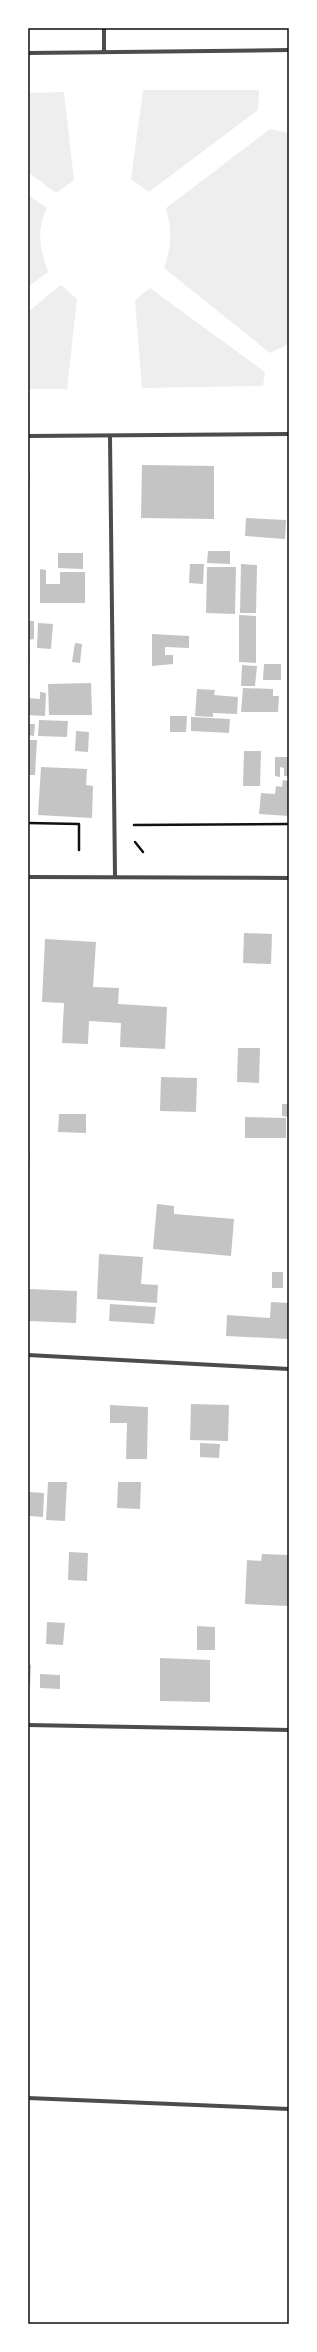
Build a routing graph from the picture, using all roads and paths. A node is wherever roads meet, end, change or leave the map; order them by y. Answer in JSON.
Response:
{"nodes":[{"id":1,"x":104,"y":28,"type":"edge"},
{"id":2,"x":289,"y":50,"type":"edge"},
{"id":3,"x":104,"y":52,"type":"junction"},
{"id":4,"x":28,"y":53,"type":"edge"},
{"id":5,"x":289,"y":434,"type":"edge"},
{"id":6,"x":28,"y":436,"type":"edge"},
{"id":7,"x":110,"y":437,"type":"junction"},
{"id":8,"x":28,"y":823,"type":"edge"},
{"id":9,"x":134,"y":824,"type":"dead end"},
{"id":10,"x":289,"y":824,"type":"edge"},
{"id":11,"x":79,"y":850,"type":"dead end"},
{"id":12,"x":115,"y":876,"type":"junction"},
{"id":13,"x":28,"y":877,"type":"edge"},
{"id":14,"x":289,"y":878,"type":"edge"},
{"id":15,"x":28,"y":1355,"type":"edge"},
{"id":16,"x":289,"y":1369,"type":"edge"},
{"id":17,"x":28,"y":1725,"type":"edge"},
{"id":18,"x":289,"y":1730,"type":"edge"},
{"id":19,"x":28,"y":2098,"type":"edge"},
{"id":20,"x":289,"y":2109,"type":"edge"}],
"edges":[{"from":1,"to":3,"type":"street"},
{"from":2,"to":3,"type":"street"},
{"from":3,"to":4,"type":"street"},
{"from":5,"to":7,"type":"street"},
{"from":6,"to":7,"type":"street"},
{"from":7,"to":12,"type":"street"},
{"from":8,"to":11,"type":"path"},
{"from":9,"to":10,"type":"path"},
{"from":12,"to":13,"type":"street"},
{"from":12,"to":14,"type":"street"},
{"from":15,"to":16,"type":"street"},
{"from":17,"to":18,"type":"street"},
{"from":19,"to":20,"type":"street"}]}
